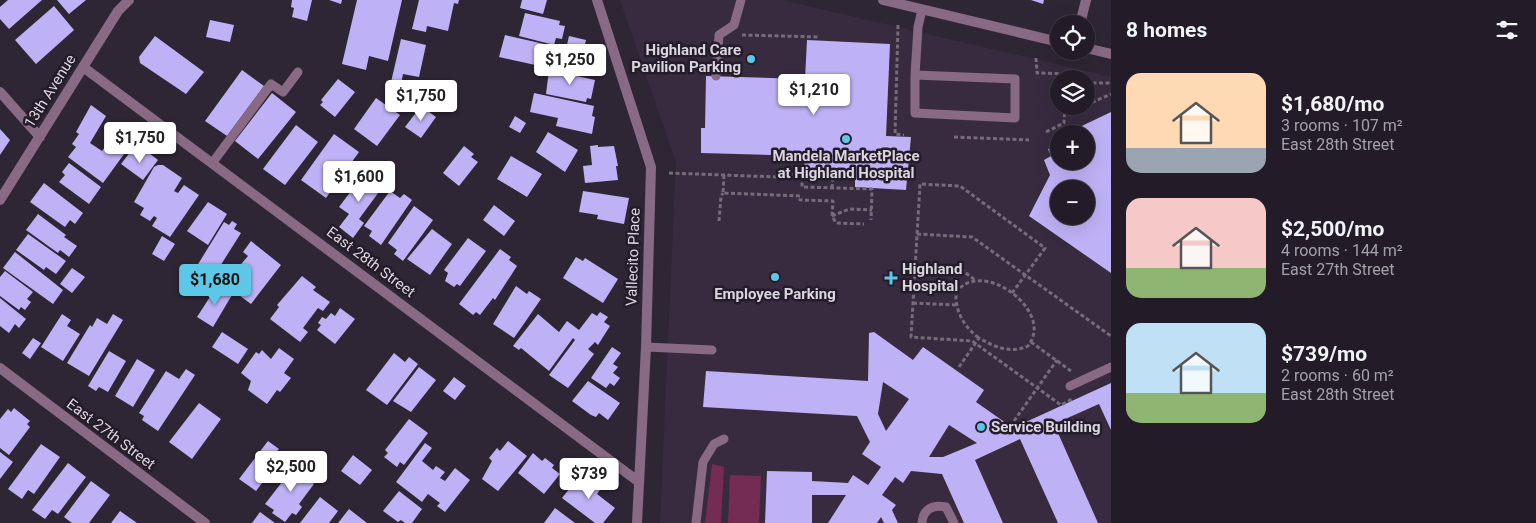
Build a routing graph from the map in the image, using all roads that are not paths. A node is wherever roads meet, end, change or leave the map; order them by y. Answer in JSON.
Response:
{"nodes":[{"id":1,"x":129,"y":0,"type":"edge"},
{"id":2,"x":597,"y":0,"type":"edge"},
{"id":3,"x":741,"y":0,"type":"edge"},
{"id":4,"x":882,"y":0,"type":"edge"},
{"id":5,"x":1086,"y":0,"type":"edge"},
{"id":6,"x":922,"y":10,"type":"junction"},
{"id":7,"x":1082,"y":15,"type":"edge"},
{"id":8,"x":1050,"y":40,"type":"edge"},
{"id":9,"x":1095,"y":50,"type":"edge"},
{"id":10,"x":1111,"y":54,"type":"edge"},
{"id":11,"x":83,"y":67,"type":"junction"},
{"id":12,"x":298,"y":72,"type":"dead end"},
{"id":13,"x":915,"y":75,"type":"junction"},
{"id":14,"x":716,"y":76,"type":"dead end"},
{"id":15,"x":0,"y":92,"type":"edge"},
{"id":16,"x":40,"y":137,"type":"junction"},
{"id":17,"x":213,"y":162,"type":"junction"},
{"id":18,"x":0,"y":200,"type":"edge"},
{"id":19,"x":646,"y":347,"type":"junction"},
{"id":20,"x":712,"y":350,"type":"dead end"},
{"id":21,"x":1111,"y":367,"type":"edge"},
{"id":22,"x":0,"y":368,"type":"edge"},
{"id":23,"x":1070,"y":386,"type":"dead end"},
{"id":24,"x":724,"y":439,"type":"dead end"},
{"id":25,"x":639,"y":482,"type":"junction"},
{"id":26,"x":205,"y":523,"type":"edge"},
{"id":27,"x":637,"y":523,"type":"edge"},
{"id":28,"x":696,"y":523,"type":"edge"},
{"id":29,"x":922,"y":523,"type":"edge"},
{"id":30,"x":954,"y":523,"type":"edge"}],
"edges":[{"from":1,"to":11,"type":"street","name":"13th Avenue"},
{"from":2,"to":19,"type":"street","name":"Vallecito Place"},
{"from":3,"to":14,"type":"lane"},
{"from":4,"to":6,"type":"street"},
{"from":5,"to":7,"type":"street"},
{"from":6,"to":8,"type":"street"},
{"from":6,"to":13,"type":"lane"},
{"from":9,"to":10,"type":"street"},
{"from":11,"to":16,"type":"street","name":"13th Avenue"},
{"from":11,"to":17,"type":"street","name":"East 28th Street"},
{"from":12,"to":17,"type":"lane"},
{"from":13,"to":13,"type":"lane"},
{"from":15,"to":16,"type":"street"},
{"from":16,"to":18,"type":"street","name":"13th Avenue"},
{"from":17,"to":25,"type":"street","name":"East 28th Street"},
{"from":19,"to":20,"type":"lane"},
{"from":19,"to":25,"type":"street","name":"Vallecito Place"},
{"from":21,"to":23,"type":"lane"},
{"from":22,"to":26,"type":"street","name":"East 27th Street"},
{"from":24,"to":28,"type":"lane"},
{"from":25,"to":27,"type":"street","name":"Vallecito Place"},
{"from":29,"to":30,"type":"lane"}]}
